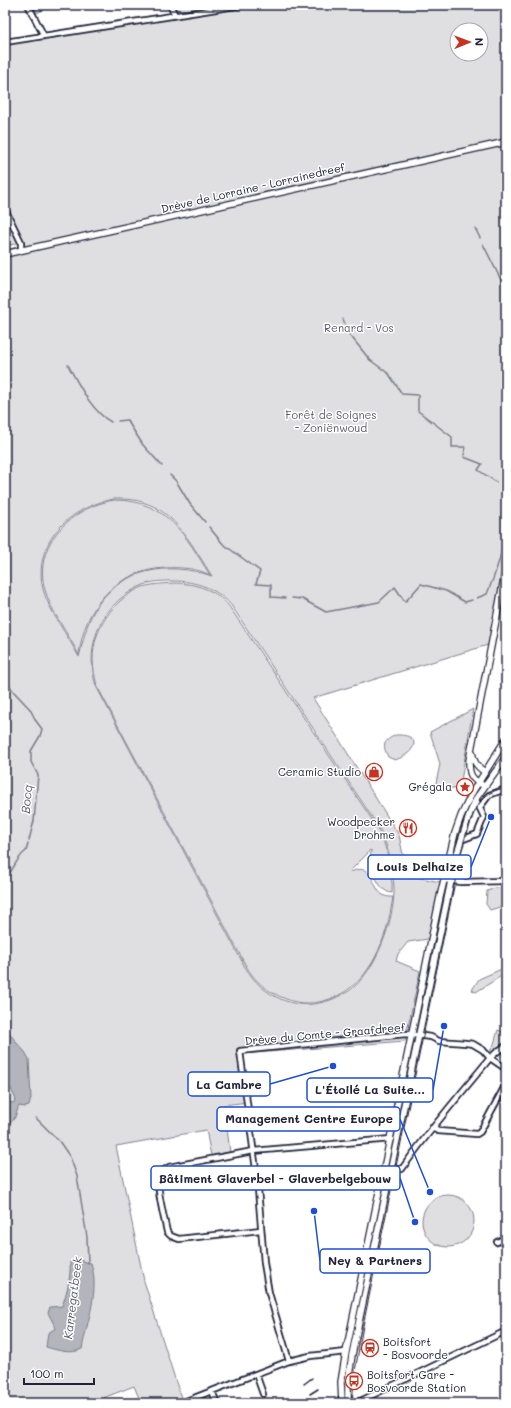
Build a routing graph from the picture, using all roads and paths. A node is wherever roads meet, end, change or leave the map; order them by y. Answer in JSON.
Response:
{"nodes":[{"id":1,"x":28,"y":5,"type":"edge"},
{"id":2,"x":170,"y":5,"type":"edge"},
{"id":3,"x":242,"y":5,"type":"edge"},
{"id":4,"x":175,"y":15,"type":"junction"},
{"id":5,"x":44,"y":36,"type":"junction"},
{"id":6,"x":5,"y":42,"type":"edge"},
{"id":7,"x":506,"y":142,"type":"edge"},
{"id":8,"x":5,"y":209,"type":"edge"},
{"id":9,"x":21,"y":250,"type":"junction"},
{"id":10,"x":5,"y":254,"type":"edge"},
{"id":11,"x":506,"y":568,"type":"edge"},
{"id":12,"x":506,"y":739,"type":"edge"},
{"id":13,"x":471,"y":751,"type":"junction"},
{"id":14,"x":505,"y":758,"type":"edge"},
{"id":15,"x":506,"y":769,"type":"edge"},
{"id":16,"x":485,"y":772,"type":"junction"},
{"id":17,"x":478,"y":782,"type":"junction"},
{"id":18,"x":488,"y":783,"type":"junction"},
{"id":19,"x":506,"y":789,"type":"edge"},
{"id":20,"x":476,"y":800,"type":"junction"},
{"id":21,"x":480,"y":807,"type":"junction"},
{"id":22,"x":461,"y":840,"type":"junction"},
{"id":23,"x":447,"y":880,"type":"junction"},
{"id":24,"x":506,"y":881,"type":"edge"},
{"id":25,"x":415,"y":1035,"type":"junction"},
{"id":26,"x":506,"y":1046,"type":"edge"},
{"id":27,"x":490,"y":1058,"type":"junction"},
{"id":28,"x":506,"y":1069,"type":"edge"},
{"id":29,"x":506,"y":1084,"type":"edge"},
{"id":30,"x":432,"y":1128,"type":"junction"},
{"id":31,"x":391,"y":1139,"type":"junction"},
{"id":32,"x":253,"y":1151,"type":"junction"},
{"id":33,"x":390,"y":1169,"type":"junction"},
{"id":34,"x":261,"y":1230,"type":"junction"},
{"id":35,"x":506,"y":1238,"type":"edge"},
{"id":36,"x":497,"y":1242,"type":"dead end"},
{"id":37,"x":506,"y":1331,"type":"edge"},
{"id":38,"x":346,"y":1352,"type":"junction"},
{"id":39,"x":289,"y":1361,"type":"junction"},
{"id":40,"x":256,"y":1374,"type":"junction"},
{"id":41,"x":212,"y":1391,"type":"junction"},
{"id":42,"x":263,"y":1394,"type":"dead end"},
{"id":43,"x":363,"y":1402,"type":"edge"},
{"id":44,"x":182,"y":1403,"type":"edge"},
{"id":45,"x":217,"y":1403,"type":"edge"},
{"id":46,"x":342,"y":1403,"type":"edge"},
{"id":47,"x":348,"y":1403,"type":"edge"},
{"id":48,"x":356,"y":1403,"type":"edge"}],
"edges":[{"from":1,"to":5,"type":"street"},
{"from":2,"to":4,"type":"street"},
{"from":3,"to":4,"type":"street"},
{"from":4,"to":5,"type":"street"},
{"from":5,"to":6,"type":"street"},
{"from":7,"to":9,"type":"main road","name":"Drève de Lorraine - Lorrainedreef"},
{"from":8,"to":9,"type":"street"},
{"from":9,"to":10,"type":"main road","name":"Drève de Lorraine - Lorrainedreef"},
{"from":11,"to":13,"type":"main road"},
{"from":12,"to":16,"type":"main road"},
{"from":13,"to":16,"type":"main road"},
{"from":13,"to":17,"type":"main road"},
{"from":14,"to":15,"type":"street"},
{"from":14,"to":18,"type":"main road"},
{"from":16,"to":17,"type":"main road"},
{"from":16,"to":18,"type":"main road"},
{"from":17,"to":18,"type":"main road"},
{"from":17,"to":23,"type":"main road"},
{"from":18,"to":20,"type":"main road"},
{"from":19,"to":21,"type":"street"},
{"from":20,"to":21,"type":"street"},
{"from":20,"to":22,"type":"main road"},
{"from":21,"to":22,"type":"street"},
{"from":22,"to":23,"type":"main road"},
{"from":23,"to":24,"type":"street"},
{"from":23,"to":25,"type":"main road"},
{"from":25,"to":27,"type":"street","name":"Drève du Comte - Graafdreef"},
{"from":25,"to":31,"type":"main road"},
{"from":25,"to":32,"type":"street","name":"Drève du Comte - Graafdreef"},
{"from":25,"to":33,"type":"main road"},
{"from":26,"to":27,"type":"street"},
{"from":27,"to":28,"type":"street","name":"Drève du Comte - Graafdreef"},
{"from":27,"to":30,"type":"street"},
{"from":29,"to":30,"type":"street"},
{"from":30,"to":33,"type":"street"},
{"from":31,"to":32,"type":"street"},
{"from":31,"to":38,"type":"main road"},
{"from":32,"to":34,"type":"street"},
{"from":32,"to":34,"type":"street"},
{"from":33,"to":47,"type":"main road"},
{"from":34,"to":39,"type":"street"},
{"from":35,"to":36,"type":"street"},
{"from":37,"to":43,"type":"street"},
{"from":38,"to":39,"type":"street"},
{"from":38,"to":46,"type":"main road"},
{"from":39,"to":40,"type":"street"},
{"from":40,"to":41,"type":"street"},
{"from":40,"to":42,"type":"street"},
{"from":41,"to":44,"type":"street"},
{"from":41,"to":45,"type":"street"},
{"from":43,"to":48,"type":"street"}]}
